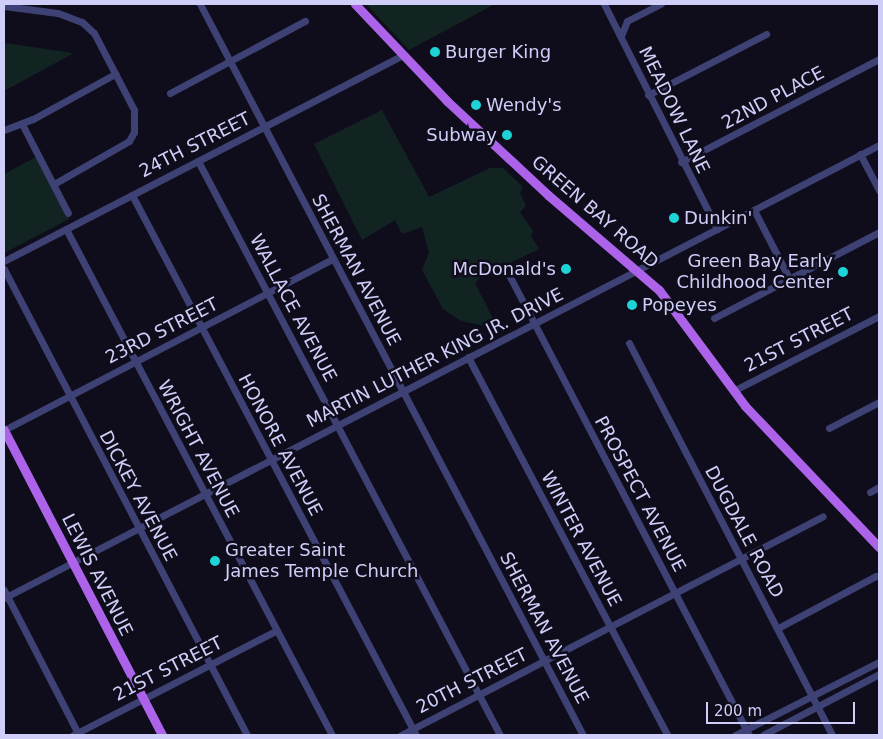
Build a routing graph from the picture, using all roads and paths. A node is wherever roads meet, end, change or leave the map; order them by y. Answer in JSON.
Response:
{"nodes":[{"id":1,"x":200,"y":4,"type":"edge"},
{"id":2,"x":355,"y":4,"type":"edge"},
{"id":3,"x":604,"y":4,"type":"edge"},
{"id":4,"x":661,"y":4,"type":"edge"},
{"id":5,"x":4,"y":6,"type":"edge"},
{"id":6,"x":19,"y":6,"type":"edge"},
{"id":7,"x":305,"y":21,"type":"dead end"},
{"id":8,"x":766,"y":34,"type":"dead end"},
{"id":9,"x":621,"y":36,"type":"junction"},
{"id":10,"x":401,"y":56,"type":"junction"},
{"id":11,"x":879,"y":59,"type":"edge"},
{"id":12,"x":230,"y":61,"type":"junction"},
{"id":13,"x":115,"y":74,"type":"junction"},
{"id":14,"x":170,"y":93,"type":"dead end"},
{"id":15,"x":648,"y":95,"type":"junction"},
{"id":16,"x":22,"y":124,"type":"junction"},
{"id":17,"x":264,"y":126,"type":"junction"},
{"id":18,"x":4,"y":130,"type":"edge"},
{"id":19,"x":879,"y":145,"type":"edge"},
{"id":20,"x":860,"y":154,"type":"junction"},
{"id":21,"x":198,"y":160,"type":"junction"},
{"id":22,"x":681,"y":162,"type":"junction"},
{"id":23,"x":54,"y":184,"type":"junction"},
{"id":24,"x":879,"y":190,"type":"edge"},
{"id":25,"x":132,"y":195,"type":"junction"},
{"id":26,"x":754,"y":210,"type":"junction"},
{"id":27,"x":68,"y":213,"type":"dead end"},
{"id":28,"x":66,"y":229,"type":"junction"},
{"id":29,"x":717,"y":229,"type":"junction"},
{"id":30,"x":879,"y":232,"type":"edge"},
{"id":31,"x":333,"y":259,"type":"junction"},
{"id":32,"x":4,"y":261,"type":"edge"},
{"id":33,"x":4,"y":269,"type":"edge"},
{"id":34,"x":637,"y":270,"type":"junction"},
{"id":35,"x":508,"y":273,"type":"dead end"},
{"id":36,"x":790,"y":278,"type":"junction"},
{"id":37,"x":268,"y":293,"type":"junction"},
{"id":38,"x":879,"y":316,"type":"edge"},
{"id":39,"x":714,"y":318,"type":"dead end"},
{"id":40,"x":534,"y":323,"type":"junction"},
{"id":41,"x":202,"y":327,"type":"junction"},
{"id":42,"x":629,"y":343,"type":"dead end"},
{"id":43,"x":468,"y":357,"type":"junction"},
{"id":44,"x":135,"y":361,"type":"junction"},
{"id":45,"x":403,"y":391,"type":"junction"},
{"id":46,"x":734,"y":391,"type":"junction"},
{"id":47,"x":69,"y":396,"type":"junction"},
{"id":48,"x":879,"y":402,"type":"edge"},
{"id":49,"x":337,"y":425,"type":"junction"},
{"id":50,"x":829,"y":428,"type":"dead end"},
{"id":51,"x":4,"y":430,"type":"edge"},
{"id":52,"x":271,"y":459,"type":"junction"},
{"id":53,"x":879,"y":487,"type":"edge"},
{"id":54,"x":870,"y":492,"type":"dead end"},
{"id":55,"x":205,"y":494,"type":"junction"},
{"id":56,"x":823,"y":516,"type":"dead end"},
{"id":57,"x":138,"y":528,"type":"junction"},
{"id":58,"x":879,"y":546,"type":"edge"},
{"id":59,"x":742,"y":559,"type":"junction"},
{"id":60,"x":72,"y":562,"type":"junction"},
{"id":61,"x":876,"y":576,"type":"dead end"},
{"id":62,"x":675,"y":593,"type":"junction"},
{"id":63,"x":5,"y":595,"type":"edge"},
{"id":64,"x":610,"y":627,"type":"junction"},
{"id":65,"x":778,"y":628,"type":"junction"},
{"id":66,"x":276,"y":630,"type":"junction"},
{"id":67,"x":544,"y":661,"type":"junction"},
{"id":68,"x":879,"y":662,"type":"edge"},
{"id":69,"x":210,"y":664,"type":"junction"},
{"id":70,"x":879,"y":674,"type":"edge"},
{"id":71,"x":478,"y":695,"type":"junction"},
{"id":72,"x":814,"y":697,"type":"junction"},
{"id":73,"x":143,"y":699,"type":"junction"},
{"id":74,"x":819,"y":707,"type":"junction"},
{"id":75,"x":415,"y":732,"type":"edge"},
{"id":76,"x":748,"y":732,"type":"edge"},
{"id":77,"x":77,"y":734,"type":"edge"},
{"id":78,"x":162,"y":735,"type":"edge"},
{"id":79,"x":247,"y":735,"type":"edge"},
{"id":80,"x":332,"y":735,"type":"edge"},
{"id":81,"x":401,"y":735,"type":"edge"},
{"id":82,"x":500,"y":735,"type":"edge"},
{"id":83,"x":583,"y":735,"type":"edge"},
{"id":84,"x":667,"y":735,"type":"edge"},
{"id":85,"x":735,"y":735,"type":"edge"},
{"id":86,"x":763,"y":735,"type":"edge"},
{"id":87,"x":832,"y":735,"type":"edge"}],
"edges":[{"from":1,"to":12,"type":"street","name":"SHERMAN AVENUE"},
{"from":2,"to":10,"type":"main road","name":"GREEN BAY ROAD"},
{"from":3,"to":9,"type":"street","name":"MEADOW LANE"},
{"from":4,"to":9,"type":"street"},
{"from":5,"to":6,"type":"street"},
{"from":6,"to":13,"type":"street"},
{"from":7,"to":12,"type":"street"},
{"from":8,"to":15,"type":"street"},
{"from":9,"to":15,"type":"street","name":"MEADOW LANE"},
{"from":10,"to":17,"type":"street","name":"24TH STREET"},
{"from":10,"to":34,"type":"main road","name":"GREEN BAY ROAD"},
{"from":11,"to":22,"type":"street","name":"22ND PLACE"},
{"from":12,"to":14,"type":"street"},
{"from":12,"to":17,"type":"street","name":"SHERMAN AVENUE"},
{"from":13,"to":16,"type":"street"},
{"from":13,"to":23,"type":"street"},
{"from":15,"to":22,"type":"street","name":"MEADOW LANE"},
{"from":16,"to":18,"type":"street"},
{"from":16,"to":23,"type":"street"},
{"from":17,"to":21,"type":"street","name":"24TH STREET"},
{"from":17,"to":31,"type":"street","name":"SHERMAN AVENUE"},
{"from":19,"to":20,"type":"street","name":"MARTIN LUTHER KING JR. DRIVE"},
{"from":20,"to":24,"type":"street"},
{"from":20,"to":26,"type":"street","name":"MARTIN LUTHER KING JR. DRIVE"},
{"from":21,"to":25,"type":"street","name":"24TH STREET"},
{"from":21,"to":37,"type":"street","name":"WALLACE AVENUE"},
{"from":22,"to":29,"type":"street","name":"MEADOW LANE"},
{"from":23,"to":27,"type":"street"},
{"from":25,"to":28,"type":"street","name":"24TH STREET"},
{"from":25,"to":41,"type":"street","name":"HONORE AVENUE"},
{"from":26,"to":29,"type":"street","name":"MARTIN LUTHER KING JR. DRIVE"},
{"from":26,"to":36,"type":"street"},
{"from":28,"to":32,"type":"street","name":"24TH STREET"},
{"from":28,"to":44,"type":"street","name":"WRIGHT AVENUE"},
{"from":29,"to":34,"type":"street","name":"MARTIN LUTHER KING JR. DRIVE"},
{"from":30,"to":36,"type":"street"},
{"from":31,"to":37,"type":"street","name":"23RD STREET"},
{"from":31,"to":45,"type":"street","name":"SHERMAN AVENUE"},
{"from":33,"to":47,"type":"street","name":"DICKEY AVENUE"},
{"from":34,"to":40,"type":"street","name":"MARTIN LUTHER KING JR. DRIVE"},
{"from":34,"to":46,"type":"main road","name":"GREEN BAY ROAD"},
{"from":35,"to":40,"type":"street","name":"PROSPECT AVENUE"},
{"from":36,"to":39,"type":"street"},
{"from":37,"to":41,"type":"street","name":"23RD STREET"},
{"from":37,"to":49,"type":"street","name":"WALLACE AVENUE"},
{"from":38,"to":46,"type":"street","name":"21ST STREET"},
{"from":40,"to":43,"type":"street","name":"MARTIN LUTHER KING JR. DRIVE"},
{"from":40,"to":62,"type":"street","name":"PROSPECT AVENUE"},
{"from":41,"to":44,"type":"street","name":"23RD STREET"},
{"from":41,"to":52,"type":"street","name":"HONORE AVENUE"},
{"from":42,"to":59,"type":"street","name":"DUGDALE ROAD"},
{"from":43,"to":45,"type":"street","name":"MARTIN LUTHER KING JR. DRIVE"},
{"from":43,"to":64,"type":"street","name":"WINTER AVENUE"},
{"from":44,"to":47,"type":"street","name":"23RD STREET"},
{"from":44,"to":55,"type":"street","name":"WRIGHT AVENUE"},
{"from":45,"to":49,"type":"street","name":"MARTIN LUTHER KING JR. DRIVE"},
{"from":45,"to":67,"type":"street","name":"SHERMAN AVENUE"},
{"from":46,"to":58,"type":"main road","name":"GREEN BAY ROAD"},
{"from":47,"to":51,"type":"street","name":"23RD STREET"},
{"from":47,"to":57,"type":"street","name":"DICKEY AVENUE"},
{"from":48,"to":50,"type":"street"},
{"from":49,"to":52,"type":"street","name":"MARTIN LUTHER KING JR. DRIVE"},
{"from":49,"to":71,"type":"street","name":"WALLACE AVENUE"},
{"from":51,"to":60,"type":"main road","name":"LEWIS AVENUE"},
{"from":52,"to":55,"type":"street","name":"MARTIN LUTHER KING JR. DRIVE"},
{"from":52,"to":75,"type":"street","name":"HONORE AVENUE"},
{"from":53,"to":54,"type":"street"},
{"from":55,"to":57,"type":"street","name":"MARTIN LUTHER KING JR. DRIVE"},
{"from":55,"to":66,"type":"street","name":"WRIGHT AVENUE"},
{"from":56,"to":59,"type":"street","name":"20TH STREET"},
{"from":57,"to":60,"type":"street","name":"MARTIN LUTHER KING JR. DRIVE"},
{"from":57,"to":69,"type":"street","name":"DICKEY AVENUE"},
{"from":59,"to":62,"type":"street","name":"20TH STREET"},
{"from":59,"to":65,"type":"street","name":"DUGDALE ROAD"},
{"from":60,"to":63,"type":"street","name":"MARTIN LUTHER KING JR. DRIVE"},
{"from":60,"to":73,"type":"main road","name":"LEWIS AVENUE"},
{"from":61,"to":65,"type":"street"},
{"from":62,"to":64,"type":"street","name":"20TH STREET"},
{"from":62,"to":76,"type":"street","name":"PROSPECT AVENUE"},
{"from":63,"to":77,"type":"street"},
{"from":64,"to":67,"type":"street","name":"20TH STREET"},
{"from":64,"to":84,"type":"street","name":"WINTER AVENUE"},
{"from":65,"to":72,"type":"street","name":"DUGDALE ROAD"},
{"from":66,"to":69,"type":"street","name":"21ST STREET"},
{"from":66,"to":80,"type":"street","name":"WRIGHT AVENUE"},
{"from":67,"to":71,"type":"street","name":"20TH STREET"},
{"from":67,"to":83,"type":"street","name":"SHERMAN AVENUE"},
{"from":68,"to":72,"type":"street"},
{"from":69,"to":73,"type":"street","name":"21ST STREET"},
{"from":69,"to":79,"type":"street","name":"DICKEY AVENUE"},
{"from":70,"to":74,"type":"street"},
{"from":71,"to":75,"type":"street","name":"20TH STREET"},
{"from":71,"to":82,"type":"street","name":"WALLACE AVENUE"},
{"from":72,"to":74,"type":"street","name":"DUGDALE ROAD"},
{"from":72,"to":76,"type":"street"},
{"from":73,"to":77,"type":"street","name":"21ST STREET"},
{"from":73,"to":78,"type":"main road","name":"LEWIS AVENUE"},
{"from":74,"to":86,"type":"street"},
{"from":74,"to":87,"type":"street","name":"DUGDALE ROAD"},
{"from":75,"to":81,"type":"street","name":"20TH STREET"},
{"from":76,"to":85,"type":"street"}]}
